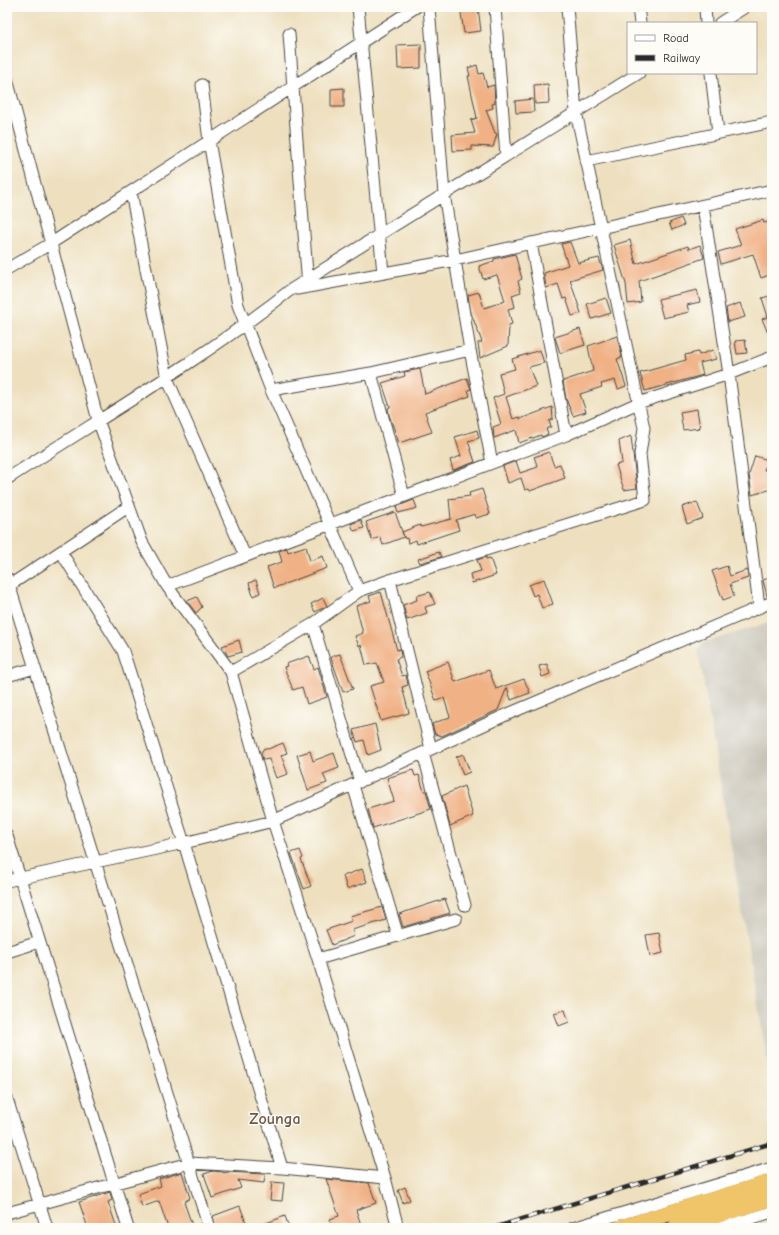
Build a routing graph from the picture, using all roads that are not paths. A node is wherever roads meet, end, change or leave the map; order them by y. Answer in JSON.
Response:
{"nodes":[{"id":1,"x":358,"y":7,"type":"edge"},
{"id":2,"x":416,"y":7,"type":"edge"},
{"id":3,"x":429,"y":7,"type":"edge"},
{"id":4,"x":495,"y":7,"type":"edge"},
{"id":5,"x":567,"y":7,"type":"edge"},
{"id":6,"x":638,"y":7,"type":"edge"},
{"id":7,"x":705,"y":7,"type":"edge"},
{"id":8,"x":745,"y":7,"type":"edge"},
{"id":9,"x":640,"y":22,"type":"edge"},
{"id":10,"x":706,"y":22,"type":"edge"},
{"id":11,"x":722,"y":22,"type":"edge"},
{"id":12,"x":289,"y":34,"type":"dead end"},
{"id":13,"x":361,"y":41,"type":"junction"},
{"id":14,"x":637,"y":74,"type":"edge"},
{"id":15,"x":712,"y":74,"type":"edge"},
{"id":16,"x":7,"y":79,"type":"edge"},
{"id":17,"x":202,"y":85,"type":"dead end"},
{"id":18,"x":293,"y":85,"type":"junction"},
{"id":19,"x":576,"y":112,"type":"junction"},
{"id":20,"x":772,"y":122,"type":"edge"},
{"id":21,"x":718,"y":133,"type":"junction"},
{"id":22,"x":210,"y":141,"type":"junction"},
{"id":23,"x":506,"y":156,"type":"junction"},
{"id":24,"x":586,"y":162,"type":"junction"},
{"id":25,"x":772,"y":190,"type":"edge"},
{"id":26,"x":132,"y":192,"type":"junction"},
{"id":27,"x":444,"y":194,"type":"junction"},
{"id":28,"x":703,"y":206,"type":"junction"},
{"id":29,"x":602,"y":228,"type":"junction"},
{"id":30,"x":379,"y":236,"type":"junction"},
{"id":31,"x":531,"y":243,"type":"junction"},
{"id":32,"x":50,"y":244,"type":"junction"},
{"id":33,"x":454,"y":260,"type":"junction"},
{"id":34,"x":7,"y":269,"type":"edge"},
{"id":35,"x":383,"y":273,"type":"junction"},
{"id":36,"x":308,"y":284,"type":"junction"},
{"id":37,"x":245,"y":325,"type":"junction"},
{"id":38,"x":470,"y":350,"type":"junction"},
{"id":39,"x":772,"y":358,"type":"edge"},
{"id":40,"x":371,"y":373,"type":"junction"},
{"id":41,"x":728,"y":374,"type":"junction"},
{"id":42,"x":167,"y":378,"type":"junction"},
{"id":43,"x":271,"y":390,"type":"junction"},
{"id":44,"x":638,"y":402,"type":"junction"},
{"id":45,"x":98,"y":420,"type":"junction"},
{"id":46,"x":566,"y":435,"type":"junction"},
{"id":47,"x":492,"y":463,"type":"junction"},
{"id":48,"x":7,"y":479,"type":"edge"},
{"id":49,"x":404,"y":496,"type":"junction"},
{"id":50,"x":128,"y":508,"type":"junction"},
{"id":51,"x":329,"y":525,"type":"junction"},
{"id":52,"x":61,"y":552,"type":"junction"},
{"id":53,"x":246,"y":556,"type":"junction"},
{"id":54,"x":390,"y":580,"type":"junction"},
{"id":55,"x":8,"y":584,"type":"edge"},
{"id":56,"x":167,"y":586,"type":"junction"},
{"id":57,"x":359,"y":591,"type":"junction"},
{"id":58,"x":772,"y":602,"type":"edge"},
{"id":59,"x":759,"y":606,"type":"junction"},
{"id":60,"x":313,"y":624,"type":"junction"},
{"id":61,"x":35,"y":668,"type":"junction"},
{"id":62,"x":231,"y":672,"type":"junction"},
{"id":63,"x":7,"y":676,"type":"edge"},
{"id":64,"x":427,"y":751,"type":"junction"},
{"id":65,"x":357,"y":783,"type":"junction"},
{"id":66,"x":273,"y":821,"type":"junction"},
{"id":67,"x":7,"y":836,"type":"edge"},
{"id":68,"x":184,"y":843,"type":"junction"},
{"id":69,"x":94,"y":863,"type":"junction"},
{"id":70,"x":20,"y":879,"type":"junction"},
{"id":71,"x":7,"y":881,"type":"edge"},
{"id":72,"x":465,"y":905,"type":"dead end"},
{"id":73,"x":456,"y":919,"type":"dead end"},
{"id":74,"x":398,"y":936,"type":"junction"},
{"id":75,"x":39,"y":942,"type":"junction"},
{"id":76,"x":7,"y":952,"type":"edge"},
{"id":77,"x":318,"y":959,"type":"junction"},
{"id":78,"x":7,"y":1099,"type":"edge"},
{"id":79,"x":189,"y":1163,"type":"junction"},
{"id":80,"x":282,"y":1168,"type":"junction"},
{"id":81,"x":772,"y":1168,"type":"edge"},
{"id":82,"x":385,"y":1178,"type":"junction"},
{"id":83,"x":772,"y":1182,"type":"edge"},
{"id":84,"x":114,"y":1184,"type":"junction"},
{"id":85,"x":772,"y":1198,"type":"edge"},
{"id":86,"x":40,"y":1204,"type":"junction"},
{"id":87,"x":772,"y":1212,"type":"edge"},
{"id":88,"x":7,"y":1213,"type":"edge"},
{"id":89,"x":47,"y":1228,"type":"edge"},
{"id":90,"x":128,"y":1228,"type":"edge"},
{"id":91,"x":209,"y":1228,"type":"edge"},
{"id":92,"x":398,"y":1228,"type":"edge"},
{"id":93,"x":573,"y":1228,"type":"edge"},
{"id":94,"x":620,"y":1228,"type":"edge"},
{"id":95,"x":675,"y":1228,"type":"edge"},
{"id":96,"x":718,"y":1228,"type":"edge"}],
"edges":[{"from":1,"to":13,"type":"street"},
{"from":2,"to":13,"type":"street"},
{"from":3,"to":27,"type":"street"},
{"from":4,"to":23,"type":"street"},
{"from":5,"to":19,"type":"street"},
{"from":6,"to":9,"type":"street"},
{"from":7,"to":10,"type":"street"},
{"from":8,"to":11,"type":"street"},
{"from":12,"to":18,"type":"street"},
{"from":13,"to":18,"type":"street"},
{"from":13,"to":30,"type":"street"},
{"from":14,"to":19,"type":"street"},
{"from":15,"to":21,"type":"street"},
{"from":16,"to":32,"type":"street"},
{"from":17,"to":22,"type":"street"},
{"from":18,"to":22,"type":"street"},
{"from":18,"to":36,"type":"street"},
{"from":19,"to":23,"type":"street"},
{"from":19,"to":24,"type":"street"},
{"from":20,"to":21,"type":"street"},
{"from":21,"to":24,"type":"street"},
{"from":22,"to":26,"type":"street"},
{"from":22,"to":37,"type":"street"},
{"from":23,"to":27,"type":"street"},
{"from":24,"to":29,"type":"street"},
{"from":25,"to":28,"type":"street"},
{"from":26,"to":32,"type":"street"},
{"from":26,"to":42,"type":"street"},
{"from":27,"to":30,"type":"street"},
{"from":27,"to":33,"type":"street"},
{"from":28,"to":29,"type":"street"},
{"from":28,"to":41,"type":"street"},
{"from":29,"to":31,"type":"street"},
{"from":29,"to":44,"type":"street"},
{"from":30,"to":35,"type":"street"},
{"from":30,"to":36,"type":"street"},
{"from":31,"to":33,"type":"street"},
{"from":31,"to":46,"type":"street"},
{"from":32,"to":34,"type":"street"},
{"from":32,"to":45,"type":"street"},
{"from":33,"to":35,"type":"street"},
{"from":33,"to":38,"type":"street"},
{"from":35,"to":36,"type":"street"},
{"from":36,"to":37,"type":"street"},
{"from":37,"to":42,"type":"street"},
{"from":37,"to":43,"type":"street"},
{"from":38,"to":40,"type":"street"},
{"from":38,"to":47,"type":"street"},
{"from":39,"to":41,"type":"street"},
{"from":40,"to":43,"type":"street"},
{"from":40,"to":49,"type":"street"},
{"from":41,"to":44,"type":"street"},
{"from":41,"to":59,"type":"street"},
{"from":42,"to":45,"type":"street"},
{"from":42,"to":53,"type":"street"},
{"from":43,"to":51,"type":"street"},
{"from":44,"to":46,"type":"street"},
{"from":44,"to":54,"type":"street"},
{"from":45,"to":48,"type":"street"},
{"from":45,"to":50,"type":"street"},
{"from":46,"to":47,"type":"street"},
{"from":47,"to":49,"type":"street"},
{"from":49,"to":51,"type":"street"},
{"from":50,"to":52,"type":"street"},
{"from":50,"to":56,"type":"street"},
{"from":51,"to":53,"type":"street"},
{"from":51,"to":57,"type":"street"},
{"from":52,"to":55,"type":"street"},
{"from":52,"to":68,"type":"street"},
{"from":53,"to":56,"type":"street"},
{"from":54,"to":57,"type":"street"},
{"from":54,"to":64,"type":"street"},
{"from":55,"to":61,"type":"street"},
{"from":56,"to":62,"type":"street"},
{"from":57,"to":60,"type":"street"},
{"from":58,"to":59,"type":"street"},
{"from":59,"to":64,"type":"street"},
{"from":60,"to":62,"type":"street"},
{"from":60,"to":65,"type":"street"},
{"from":61,"to":63,"type":"street"},
{"from":61,"to":69,"type":"street"},
{"from":62,"to":66,"type":"street"},
{"from":64,"to":65,"type":"street"},
{"from":64,"to":72,"type":"street"},
{"from":65,"to":66,"type":"street"},
{"from":65,"to":74,"type":"street"},
{"from":66,"to":68,"type":"street"},
{"from":66,"to":77,"type":"street"},
{"from":67,"to":70,"type":"street"},
{"from":68,"to":69,"type":"street"},
{"from":68,"to":80,"type":"street"},
{"from":69,"to":70,"type":"street"},
{"from":69,"to":79,"type":"street"},
{"from":70,"to":71,"type":"street"},
{"from":70,"to":75,"type":"street"},
{"from":73,"to":74,"type":"street"},
{"from":74,"to":77,"type":"street"},
{"from":75,"to":76,"type":"street"},
{"from":75,"to":84,"type":"street"},
{"from":77,"to":82,"type":"street"},
{"from":78,"to":86,"type":"street"},
{"from":79,"to":80,"type":"street"},
{"from":79,"to":84,"type":"street"},
{"from":79,"to":91,"type":"street"},
{"from":80,"to":82,"type":"street"},
{"from":81,"to":93,"type":"street"},
{"from":82,"to":92,"type":"street"},
{"from":83,"to":94,"type":"highway"},
{"from":84,"to":86,"type":"street"},
{"from":84,"to":90,"type":"street"},
{"from":85,"to":95,"type":"highway"},
{"from":86,"to":88,"type":"street"},
{"from":86,"to":89,"type":"street"},
{"from":87,"to":96,"type":"street"}]}
